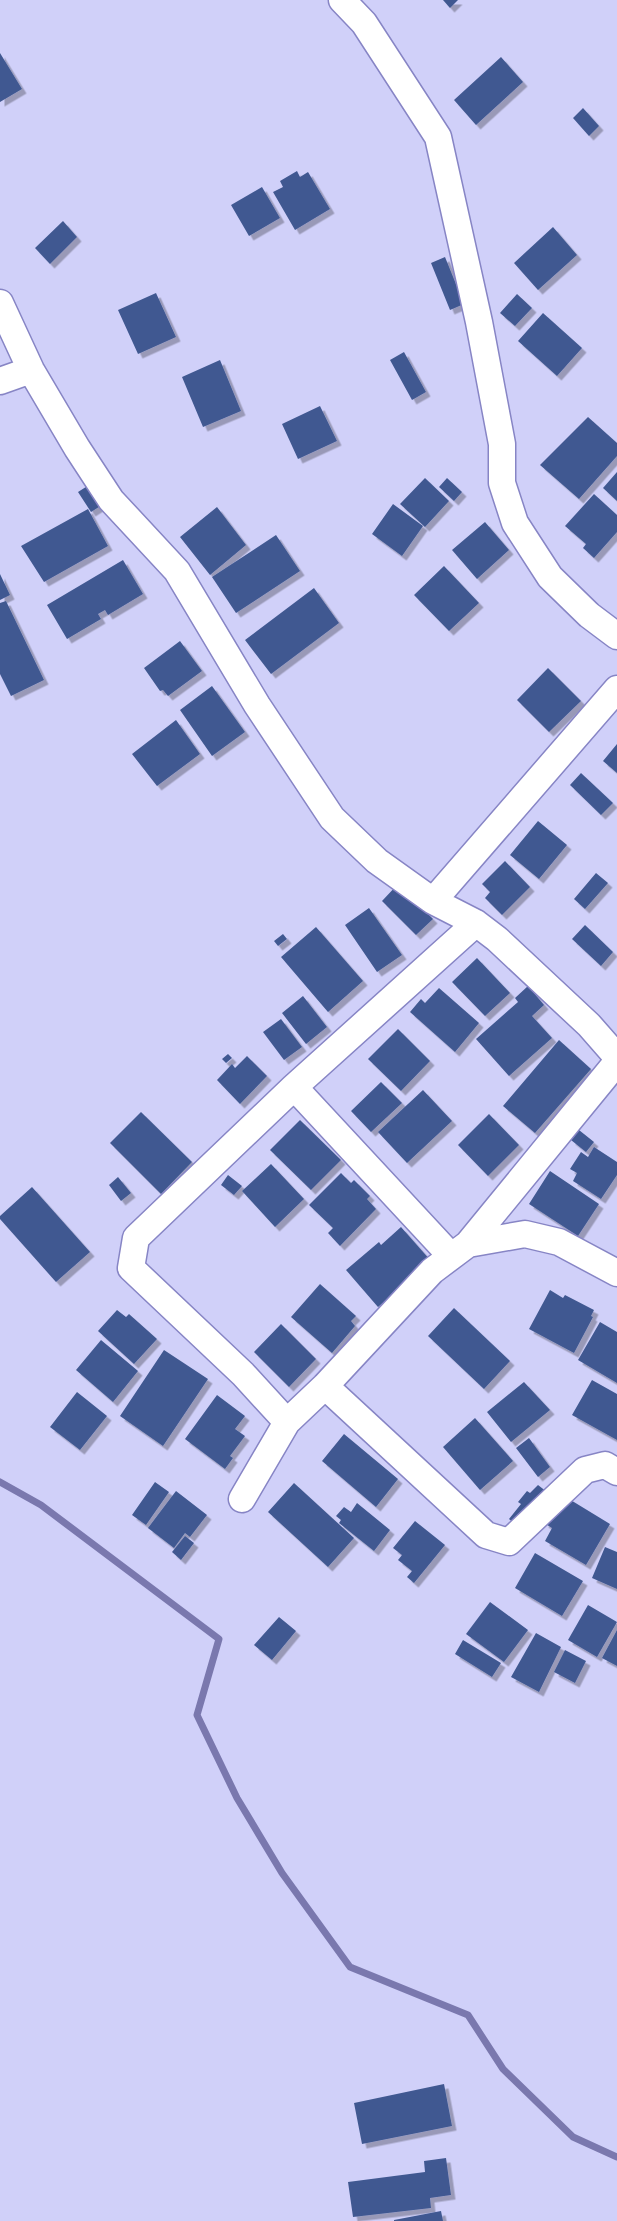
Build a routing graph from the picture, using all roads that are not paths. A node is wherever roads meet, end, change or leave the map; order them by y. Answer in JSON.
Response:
{"nodes":[{"id":1,"x":342,"y":0,"type":"edge"},
{"id":2,"x":0,"y":302,"type":"edge"},
{"id":3,"x":30,"y":370,"type":"junction"},
{"id":4,"x":0,"y":381,"type":"edge"},
{"id":5,"x":617,"y":636,"type":"edge"},
{"id":6,"x":617,"y":689,"type":"edge"},
{"id":7,"x":433,"y":901,"type":"junction"},
{"id":8,"x":476,"y":923,"type":"junction"},
{"id":9,"x":617,"y":1057,"type":"edge"},
{"id":10,"x":617,"y":1062,"type":"edge"},
{"id":11,"x":294,"y":1087,"type":"junction"},
{"id":12,"x":459,"y":1250,"type":"junction"},
{"id":13,"x":617,"y":1273,"type":"edge"},
{"id":14,"x":325,"y":1386,"type":"junction"},
{"id":15,"x":288,"y":1422,"type":"junction"},
{"id":16,"x":617,"y":1472,"type":"edge"},
{"id":17,"x":242,"y":1499,"type":"dead end"}],
"edges":[{"from":1,"to":5,"type":"street"},
{"from":2,"to":3,"type":"street"},
{"from":3,"to":4,"type":"street"},
{"from":3,"to":7,"type":"street"},
{"from":6,"to":7,"type":"street"},
{"from":7,"to":8,"type":"street"},
{"from":8,"to":9,"type":"street"},
{"from":8,"to":11,"type":"street"},
{"from":10,"to":12,"type":"street"},
{"from":11,"to":12,"type":"street"},
{"from":11,"to":15,"type":"street"},
{"from":12,"to":13,"type":"street"},
{"from":12,"to":14,"type":"street"},
{"from":14,"to":15,"type":"street"},
{"from":14,"to":16,"type":"street"},
{"from":15,"to":17,"type":"street"}]}
